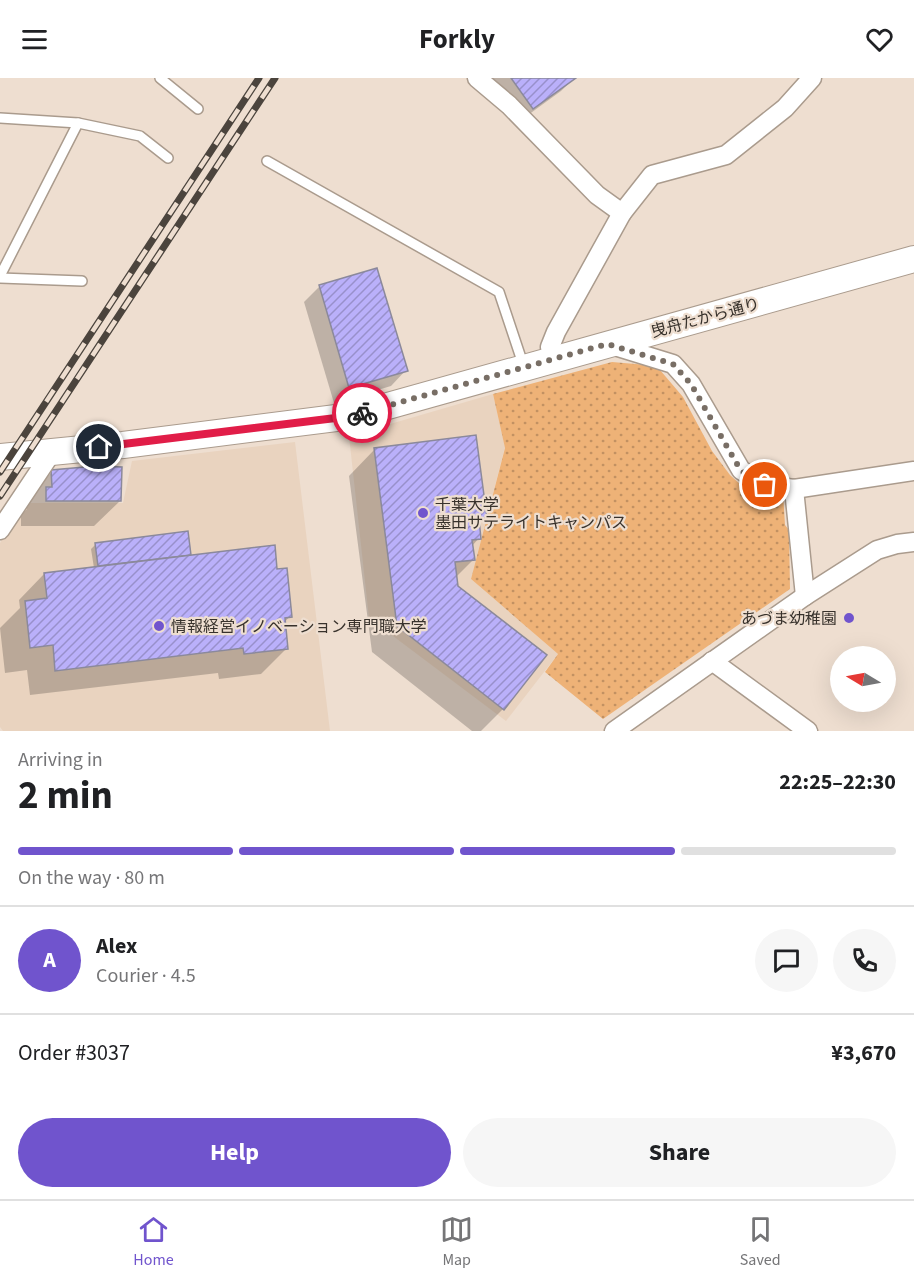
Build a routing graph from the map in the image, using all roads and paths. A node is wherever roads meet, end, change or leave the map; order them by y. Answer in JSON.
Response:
{"nodes":[{"id":1,"x":160,"y":78,"type":"edge"},
{"id":2,"x":477,"y":78,"type":"edge"},
{"id":3,"x":812,"y":78,"type":"edge"},
{"id":4,"x":198,"y":109,"type":"dead end"},
{"id":5,"x":0,"y":118,"type":"edge"},
{"id":6,"x":78,"y":123,"type":"junction"},
{"id":7,"x":168,"y":158,"type":"dead end"},
{"id":8,"x":267,"y":161,"type":"dead end"},
{"id":9,"x":622,"y":213,"type":"junction"},
{"id":10,"x":914,"y":259,"type":"edge"},
{"id":11,"x":0,"y":277,"type":"edge"},
{"id":12,"x":82,"y":281,"type":"dead end"},
{"id":13,"x":607,"y":344,"type":"junction"},
{"id":14,"x":553,"y":358,"type":"junction"},
{"id":15,"x":524,"y":367,"type":"junction"},
{"id":16,"x":52,"y":452,"type":"junction"},
{"id":17,"x":0,"y":458,"type":"edge"},
{"id":18,"x":914,"y":471,"type":"edge"},
{"id":19,"x":794,"y":489,"type":"junction"},
{"id":20,"x":0,"y":530,"type":"edge"},
{"id":21,"x":914,"y":542,"type":"edge"},
{"id":22,"x":805,"y":596,"type":"junction"},
{"id":23,"x":712,"y":661,"type":"junction"},
{"id":24,"x":614,"y":731,"type":"edge"},
{"id":25,"x":808,"y":731,"type":"edge"}],
"edges":[{"from":1,"to":4,"type":"lane"},
{"from":2,"to":9,"type":"street"},
{"from":3,"to":9,"type":"street"},
{"from":5,"to":6,"type":"lane"},
{"from":6,"to":7,"type":"lane"},
{"from":6,"to":11,"type":"lane"},
{"from":8,"to":15,"type":"lane"},
{"from":9,"to":14,"type":"street"},
{"from":10,"to":13,"type":"street","name":"曳舟たから通り"},
{"from":11,"to":12,"type":"lane"},
{"from":13,"to":14,"type":"street","name":"曳舟たから通り"},
{"from":13,"to":19,"type":"street"},
{"from":14,"to":15,"type":"street","name":"曳舟たから通り"},
{"from":15,"to":16,"type":"street","name":"曳舟たから通り"},
{"from":16,"to":17,"type":"street","name":"曳舟たから通り"},
{"from":16,"to":20,"type":"street"},
{"from":18,"to":19,"type":"street"},
{"from":19,"to":22,"type":"street"},
{"from":21,"to":22,"type":"street"},
{"from":22,"to":23,"type":"street"},
{"from":23,"to":24,"type":"street"},
{"from":23,"to":25,"type":"street"}]}
